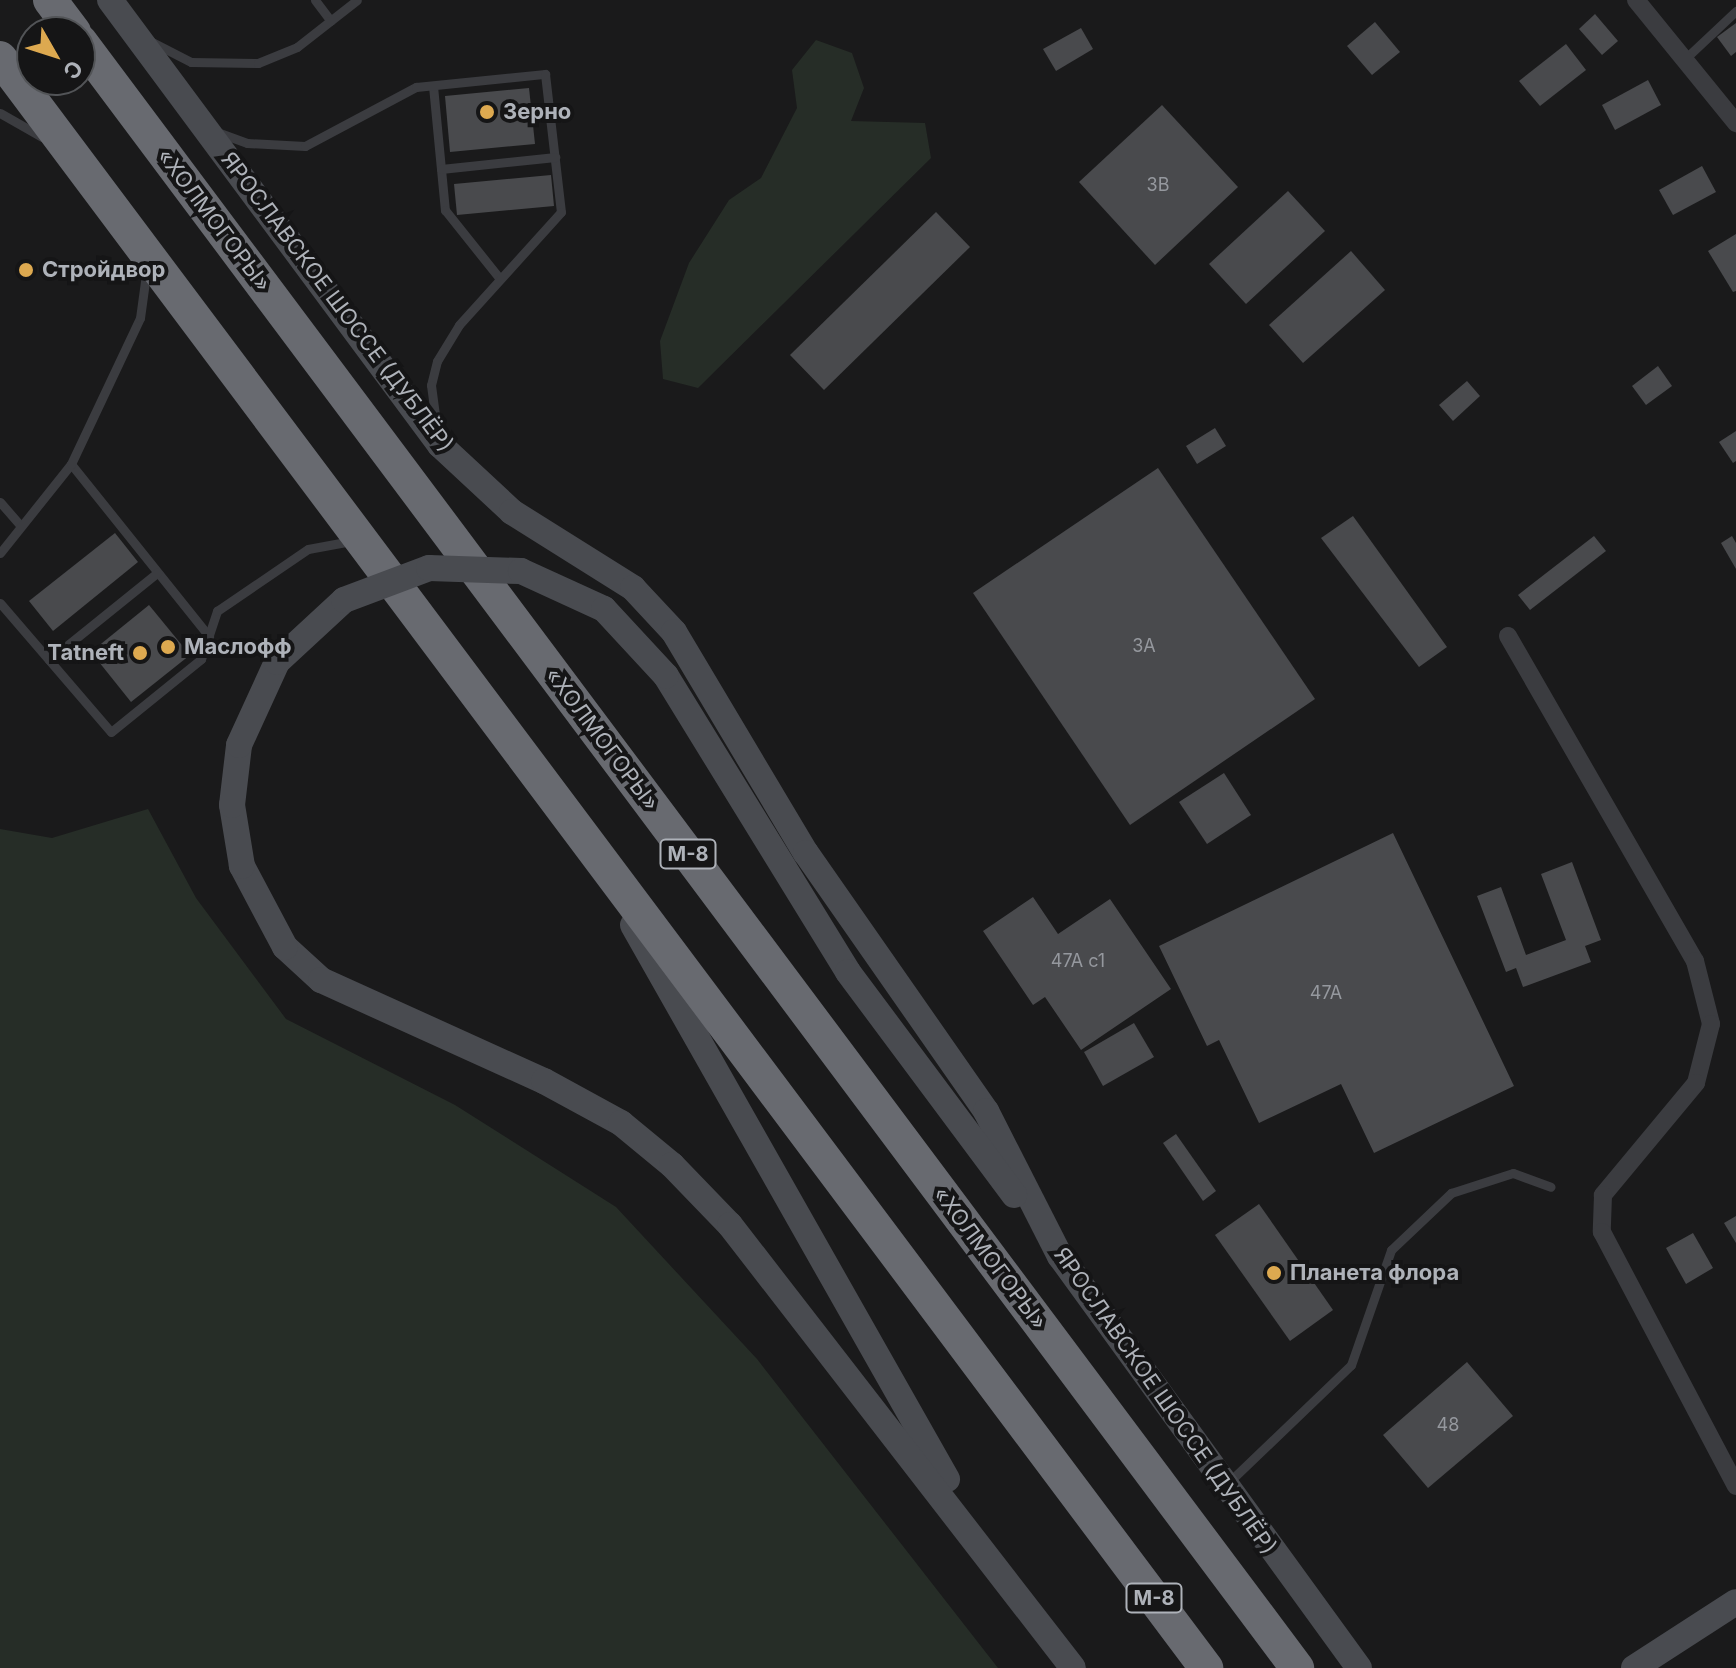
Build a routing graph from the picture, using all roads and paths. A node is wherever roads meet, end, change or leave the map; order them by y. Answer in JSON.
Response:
{"nodes":[{"id":1,"x":110,"y":0,"type":"edge"},
{"id":2,"x":315,"y":0,"type":"edge"},
{"id":3,"x":357,"y":0,"type":"edge"},
{"id":4,"x":1636,"y":0,"type":"edge"},
{"id":5,"x":1736,"y":11,"type":"edge"},
{"id":6,"x":331,"y":21,"type":"junction"},
{"id":7,"x":135,"y":33,"type":"junction"},
{"id":8,"x":1688,"y":56,"type":"junction"},
{"id":9,"x":0,"y":58,"type":"edge"},
{"id":10,"x":96,"y":62,"type":"edge"},
{"id":11,"x":433,"y":86,"type":"junction"},
{"id":12,"x":0,"y":113,"type":"edge"},
{"id":13,"x":1736,"y":123,"type":"edge"},
{"id":14,"x":209,"y":129,"type":"junction"},
{"id":15,"x":555,"y":157,"type":"junction"},
{"id":16,"x":78,"y":163,"type":"junction"},
{"id":17,"x":441,"y":169,"type":"junction"},
{"id":18,"x":142,"y":253,"type":"junction"},
{"id":19,"x":500,"y":279,"type":"junction"},
{"id":20,"x":440,"y":445,"type":"junction"},
{"id":21,"x":71,"y":464,"type":"junction"},
{"id":22,"x":0,"y":502,"type":"edge"},
{"id":23,"x":21,"y":526,"type":"junction"},
{"id":24,"x":370,"y":551,"type":"junction"},
{"id":25,"x":0,"y":553,"type":"edge"},
{"id":26,"x":157,"y":573,"type":"junction"},
{"id":27,"x":0,"y":603,"type":"edge"},
{"id":28,"x":209,"y":636,"type":"junction"},
{"id":29,"x":1508,"y":636,"type":"dead end"},
{"id":30,"x":49,"y":660,"type":"junction"},
{"id":31,"x":572,"y":822,"type":"junction"},
{"id":32,"x":1551,"y":1187,"type":"dead end"},
{"id":33,"x":1060,"y":1256,"type":"junction"},
{"id":34,"x":1736,"y":1486,"type":"edge"},
{"id":35,"x":1224,"y":1487,"type":"junction"},
{"id":36,"x":1006,"y":1575,"type":"junction"},
{"id":37,"x":1736,"y":1602,"type":"edge"},
{"id":38,"x":1073,"y":1668,"type":"edge"},
{"id":39,"x":1206,"y":1668,"type":"edge"},
{"id":40,"x":1297,"y":1668,"type":"edge"},
{"id":41,"x":1359,"y":1668,"type":"edge"},
{"id":42,"x":1634,"y":1668,"type":"edge"}],
"edges":[{"from":1,"to":7,"type":"street","name":"ЯРОСЛАВСКОЕ ШОССЕ (ДУБЛЁР)"},
{"from":2,"to":6,"type":"lane"},
{"from":3,"to":6,"type":"lane"},
{"from":4,"to":8,"type":"street"},
{"from":5,"to":8,"type":"lane"},
{"from":6,"to":7,"type":"lane"},
{"from":7,"to":14,"type":"street","name":"ЯРОСЛАВСКОЕ ШОССЕ (ДУБЛЁР)"},
{"from":8,"to":13,"type":"street"},
{"from":9,"to":16,"type":"highway","number":"М-8"},
{"from":10,"to":40,"type":"highway","name":"«ХОЛМОГОРЫ»","number":"М-8"},
{"from":11,"to":14,"type":"lane"},
{"from":11,"to":15,"type":"lane"},
{"from":11,"to":17,"type":"lane"},
{"from":12,"to":16,"type":"lane"},
{"from":14,"to":20,"type":"street","name":"ЯРОСЛАВСКОЕ ШОССЕ (ДУБЛЁР)"},
{"from":15,"to":17,"type":"lane"},
{"from":15,"to":19,"type":"lane"},
{"from":16,"to":18,"type":"highway","number":"М-8"},
{"from":17,"to":19,"type":"lane"},
{"from":18,"to":21,"type":"lane"},
{"from":18,"to":24,"type":"highway","number":"М-8"},
{"from":19,"to":20,"type":"lane"},
{"from":20,"to":33,"type":"street","name":"ЯРОСЛАВСКОЕ ШОССЕ (ДУБЛЁР)"},
{"from":21,"to":23,"type":"lane"},
{"from":21,"to":26,"type":"lane"},
{"from":22,"to":23,"type":"lane"},
{"from":23,"to":25,"type":"lane"},
{"from":24,"to":28,"type":"lane"},
{"from":24,"to":31,"type":"highway","number":"М-8"},
{"from":26,"to":28,"type":"lane"},
{"from":26,"to":30,"type":"lane"},
{"from":27,"to":30,"type":"lane"},
{"from":28,"to":30,"type":"lane"},
{"from":29,"to":34,"type":"street"},
{"from":31,"to":36,"type":"street"},
{"from":31,"to":39,"type":"highway","number":"М-8"},
{"from":32,"to":35,"type":"lane"},
{"from":33,"to":35,"type":"street","name":"ЯРОСЛАВСКОЕ ШОССЕ (ДУБЛЁР)"},
{"from":33,"to":36,"type":"street","bridge":true},
{"from":35,"to":41,"type":"street","name":"ЯРОСЛАВСКОЕ ШОССЕ (ДУБЛЁР)"},
{"from":36,"to":38,"type":"street"},
{"from":37,"to":42,"type":"street"}]}
